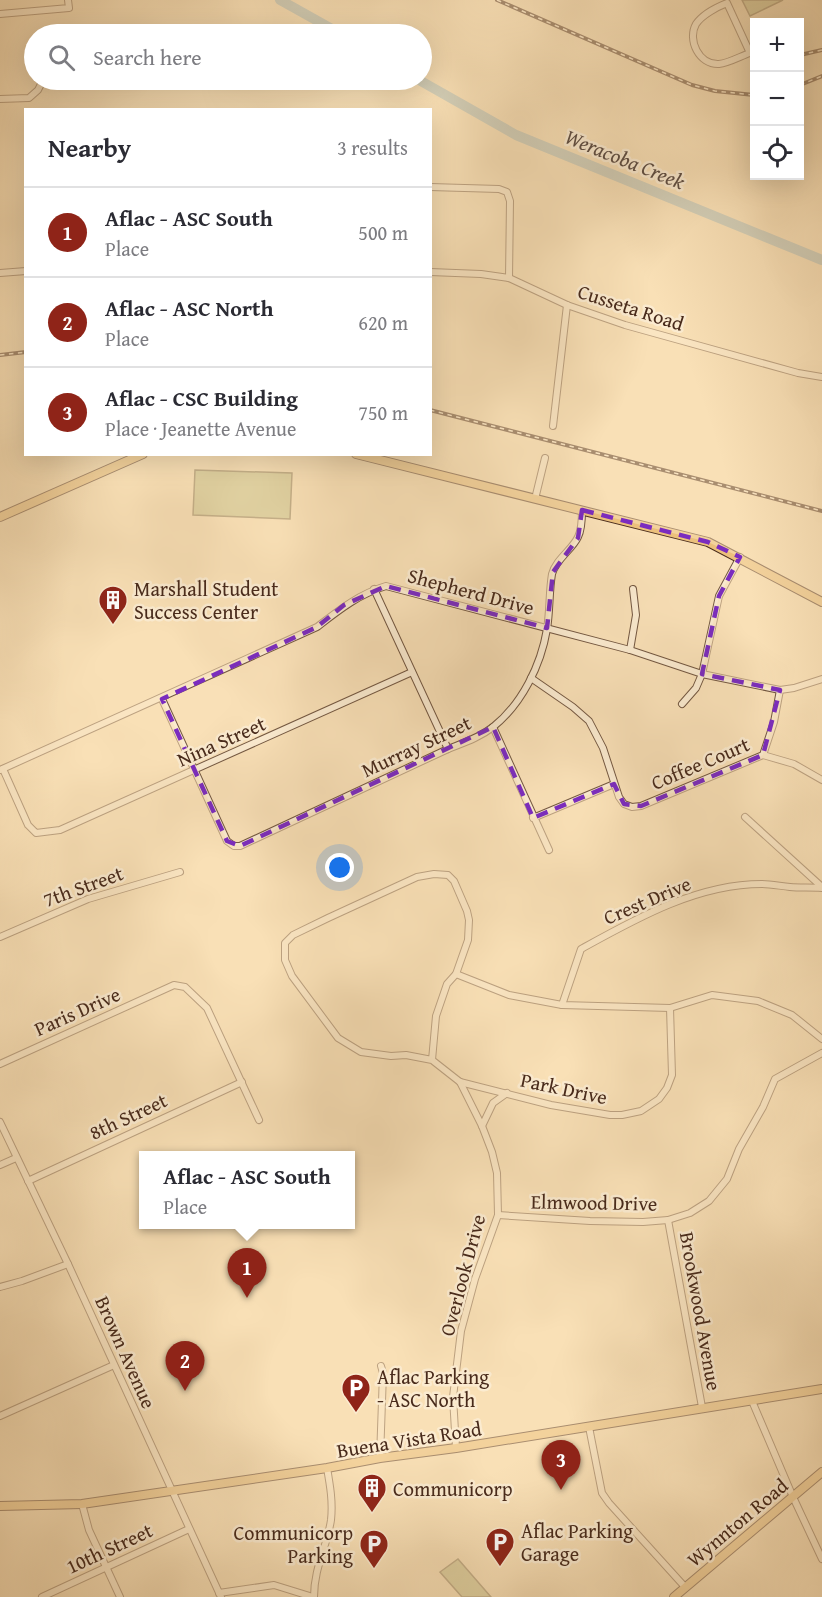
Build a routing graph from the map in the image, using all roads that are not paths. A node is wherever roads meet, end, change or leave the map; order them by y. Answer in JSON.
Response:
{"nodes":[{"id":1,"x":68,"y":0,"type":"edge"},
{"id":2,"x":726,"y":1,"type":"edge"},
{"id":3,"x":0,"y":14,"type":"edge"},
{"id":4,"x":38,"y":90,"type":"edge"},
{"id":5,"x":0,"y":99,"type":"edge"},
{"id":6,"x":432,"y":186,"type":"edge"},
{"id":7,"x":24,"y":271,"type":"edge"},
{"id":8,"x":432,"y":272,"type":"edge"},
{"id":9,"x":0,"y":273,"type":"edge"},
{"id":10,"x":509,"y":278,"type":"junction"},
{"id":11,"x":567,"y":304,"type":"junction"},
{"id":12,"x":822,"y":377,"type":"edge"},
{"id":13,"x":554,"y":426,"type":"dead end"},
{"id":14,"x":138,"y":456,"type":"edge"},
{"id":15,"x":364,"y":456,"type":"edge"},
{"id":16,"x":545,"y":458,"type":"dead end"},
{"id":17,"x":535,"y":499,"type":"junction"},
{"id":18,"x":582,"y":510,"type":"junction"},
{"id":19,"x":0,"y":517,"type":"edge"},
{"id":20,"x":740,"y":557,"type":"junction"},
{"id":21,"x":374,"y":589,"type":"junction"},
{"id":22,"x":633,"y":589,"type":"dead end"},
{"id":23,"x":822,"y":602,"type":"edge"},
{"id":24,"x":547,"y":628,"type":"junction"},
{"id":25,"x":630,"y":650,"type":"junction"},
{"id":26,"x":412,"y":672,"type":"junction"},
{"id":27,"x":702,"y":674,"type":"junction"},
{"id":28,"x":531,"y":678,"type":"junction"},
{"id":29,"x":822,"y":679,"type":"edge"},
{"id":30,"x":780,"y":690,"type":"junction"},
{"id":31,"x":162,"y":699,"type":"junction"},
{"id":32,"x":682,"y":704,"type":"dead end"},
{"id":33,"x":493,"y":727,"type":"junction"},
{"id":34,"x":448,"y":749,"type":"junction"},
{"id":35,"x":763,"y":755,"type":"junction"},
{"id":36,"x":1,"y":770,"type":"edge"},
{"id":37,"x":196,"y":770,"type":"junction"},
{"id":38,"x":821,"y":778,"type":"edge"},
{"id":39,"x":614,"y":784,"type":"junction"},
{"id":40,"x":745,"y":817,"type":"dead end"},
{"id":41,"x":533,"y":818,"type":"junction"},
{"id":42,"x":549,"y":850,"type":"dead end"},
{"id":43,"x":180,"y":872,"type":"dead end"},
{"id":44,"x":822,"y":887,"type":"edge"},
{"id":45,"x":0,"y":937,"type":"edge"},
{"id":46,"x":456,"y":974,"type":"junction"},
{"id":47,"x":562,"y":1005,"type":"junction"},
{"id":48,"x":670,"y":1008,"type":"junction"},
{"id":49,"x":822,"y":1039,"type":"edge"},
{"id":50,"x":822,"y":1053,"type":"edge"},
{"id":51,"x":432,"y":1060,"type":"junction"},
{"id":52,"x":0,"y":1064,"type":"edge"},
{"id":53,"x":242,"y":1082,"type":"junction"},
{"id":54,"x":460,"y":1082,"type":"junction"},
{"id":55,"x":507,"y":1093,"type":"junction"},
{"id":56,"x":259,"y":1120,"type":"dead end"},
{"id":57,"x":0,"y":1122,"type":"edge"},
{"id":58,"x":482,"y":1126,"type":"junction"},
{"id":59,"x":16,"y":1158,"type":"junction"},
{"id":60,"x":0,"y":1165,"type":"edge"},
{"id":61,"x":28,"y":1181,"type":"junction"},
{"id":62,"x":498,"y":1215,"type":"junction"},
{"id":63,"x":668,"y":1220,"type":"junction"},
{"id":64,"x":68,"y":1264,"type":"junction"},
{"id":65,"x":0,"y":1287,"type":"edge"},
{"id":66,"x":114,"y":1365,"type":"junction"},
{"id":67,"x":381,"y":1366,"type":"dead end"},
{"id":68,"x":822,"y":1389,"type":"edge"},
{"id":69,"x":752,"y":1401,"type":"junction"},
{"id":70,"x":702,"y":1407,"type":"junction"},
{"id":71,"x":0,"y":1416,"type":"edge"},
{"id":72,"x":589,"y":1427,"type":"junction"},
{"id":73,"x":456,"y":1448,"type":"junction"},
{"id":74,"x":380,"y":1458,"type":"junction"},
{"id":75,"x":327,"y":1468,"type":"junction"},
{"id":76,"x":822,"y":1472,"type":"edge"},
{"id":77,"x":171,"y":1491,"type":"junction"},
{"id":78,"x":793,"y":1497,"type":"junction"},
{"id":79,"x":82,"y":1504,"type":"junction"},
{"id":80,"x":0,"y":1506,"type":"edge"},
{"id":81,"x":189,"y":1529,"type":"junction"},
{"id":82,"x":822,"y":1559,"type":"edge"},
{"id":83,"x":106,"y":1567,"type":"junction"},
{"id":84,"x":685,"y":1587,"type":"junction"},
{"id":85,"x":220,"y":1595,"type":"edge"},
{"id":86,"x":42,"y":1597,"type":"edge"},
{"id":87,"x":120,"y":1597,"type":"edge"},
{"id":88,"x":314,"y":1597,"type":"edge"},
{"id":89,"x":674,"y":1597,"type":"edge"}],
"edges":[{"from":1,"to":3,"type":"street"},
{"from":2,"to":2,"type":"street"},
{"from":4,"to":5,"type":"street"},
{"from":6,"to":10,"type":"street"},
{"from":7,"to":9,"type":"street"},
{"from":8,"to":10,"type":"street","name":"Cusseta Road"},
{"from":10,"to":11,"type":"street","name":"Cusseta Road"},
{"from":11,"to":12,"type":"street","name":"Cusseta Road"},
{"from":11,"to":13,"type":"street"},
{"from":14,"to":19,"type":"main road"},
{"from":15,"to":17,"type":"main road"},
{"from":16,"to":17,"type":"street"},
{"from":17,"to":18,"type":"main road"},
{"from":18,"to":20,"type":"main road"},
{"from":18,"to":24,"type":"street","name":"Murray Street"},
{"from":20,"to":23,"type":"main road"},
{"from":20,"to":27,"type":"street"},
{"from":21,"to":24,"type":"street","name":"Shepherd Drive"},
{"from":21,"to":26,"type":"street"},
{"from":21,"to":31,"type":"street","name":"Shepherd Drive"},
{"from":22,"to":25,"type":"street"},
{"from":24,"to":25,"type":"street","name":"Shepherd Drive"},
{"from":24,"to":28,"type":"street","name":"Murray Street"},
{"from":25,"to":27,"type":"street","name":"Shepherd Drive"},
{"from":26,"to":34,"type":"street"},
{"from":26,"to":37,"type":"street","name":"Nina Street"},
{"from":27,"to":30,"type":"street","name":"Shepherd Drive"},
{"from":27,"to":32,"type":"street"},
{"from":28,"to":33,"type":"street","name":"Murray Street"},
{"from":28,"to":39,"type":"street"},
{"from":29,"to":30,"type":"street","name":"Shepherd Drive"},
{"from":30,"to":35,"type":"street","name":"Coffee Court"},
{"from":31,"to":36,"type":"street","name":"Shepherd Drive"},
{"from":31,"to":37,"type":"street","name":"Murray Street"},
{"from":33,"to":34,"type":"street","name":"Murray Street"},
{"from":33,"to":41,"type":"street"},
{"from":34,"to":37,"type":"street","name":"Murray Street"},
{"from":35,"to":38,"type":"street"},
{"from":35,"to":39,"type":"street","name":"Coffee Court"},
{"from":36,"to":37,"type":"street","name":"Nina Street"},
{"from":39,"to":41,"type":"street"},
{"from":40,"to":44,"type":"street"},
{"from":41,"to":42,"type":"street"},
{"from":43,"to":45,"type":"street","name":"7th Street"},
{"from":44,"to":47,"type":"street","name":"Crest Drive"},
{"from":46,"to":47,"type":"street"},
{"from":46,"to":51,"type":"street"},
{"from":46,"to":51,"type":"street","name":"Park Drive"},
{"from":47,"to":48,"type":"street"},
{"from":48,"to":49,"type":"street"},
{"from":48,"to":55,"type":"street","name":"Park Drive"},
{"from":50,"to":63,"type":"street","name":"Elmwood Drive"},
{"from":51,"to":54,"type":"street","name":"Park Drive"},
{"from":52,"to":53,"type":"street","name":"Paris Drive"},
{"from":53,"to":56,"type":"street"},
{"from":53,"to":61,"type":"street","name":"8th Street"},
{"from":54,"to":55,"type":"street","name":"Park Drive"},
{"from":54,"to":58,"type":"street","name":"Overlook Drive"},
{"from":55,"to":58,"type":"street","name":"Park Drive"},
{"from":57,"to":59,"type":"street","name":"Brown Avenue"},
{"from":58,"to":62,"type":"street","name":"Overlook Drive"},
{"from":59,"to":60,"type":"street"},
{"from":59,"to":61,"type":"street","name":"Brown Avenue"},
{"from":61,"to":64,"type":"street","name":"Brown Avenue"},
{"from":62,"to":63,"type":"street","name":"Elmwood Drive"},
{"from":62,"to":73,"type":"street","name":"Overlook Drive"},
{"from":63,"to":70,"type":"street","name":"Brookwood Avenue"},
{"from":64,"to":65,"type":"street"},
{"from":64,"to":66,"type":"street","name":"Brown Avenue"},
{"from":66,"to":71,"type":"street"},
{"from":66,"to":77,"type":"street","name":"Brown Avenue"},
{"from":67,"to":74,"type":"street"},
{"from":68,"to":69,"type":"main road","name":"Buena Vista Road"},
{"from":69,"to":70,"type":"main road","name":"Buena Vista Road"},
{"from":69,"to":78,"type":"street"},
{"from":70,"to":72,"type":"main road","name":"Buena Vista Road"},
{"from":72,"to":73,"type":"main road","name":"Buena Vista Road"},
{"from":72,"to":84,"type":"street"},
{"from":73,"to":74,"type":"main road","name":"Buena Vista Road"},
{"from":74,"to":75,"type":"main road","name":"Buena Vista Road"},
{"from":75,"to":77,"type":"main road","name":"Buena Vista Road"},
{"from":75,"to":88,"type":"street"},
{"from":76,"to":78,"type":"main road","name":"Wynnton Road"},
{"from":77,"to":79,"type":"main road","name":"Buena Vista Road"},
{"from":77,"to":81,"type":"street","name":"Brown Avenue"},
{"from":78,"to":82,"type":"street"},
{"from":78,"to":84,"type":"main road","name":"Wynnton Road"},
{"from":79,"to":80,"type":"main road","name":"Buena Vista Road"},
{"from":79,"to":83,"type":"street"},
{"from":81,"to":83,"type":"street","name":"10th Street"},
{"from":81,"to":85,"type":"street","name":"Brown Avenue"},
{"from":83,"to":86,"type":"street","name":"10th Street"},
{"from":83,"to":87,"type":"street"},
{"from":84,"to":89,"type":"main road","name":"Wynnton Road"},
{"from":85,"to":88,"type":"street"}]}
